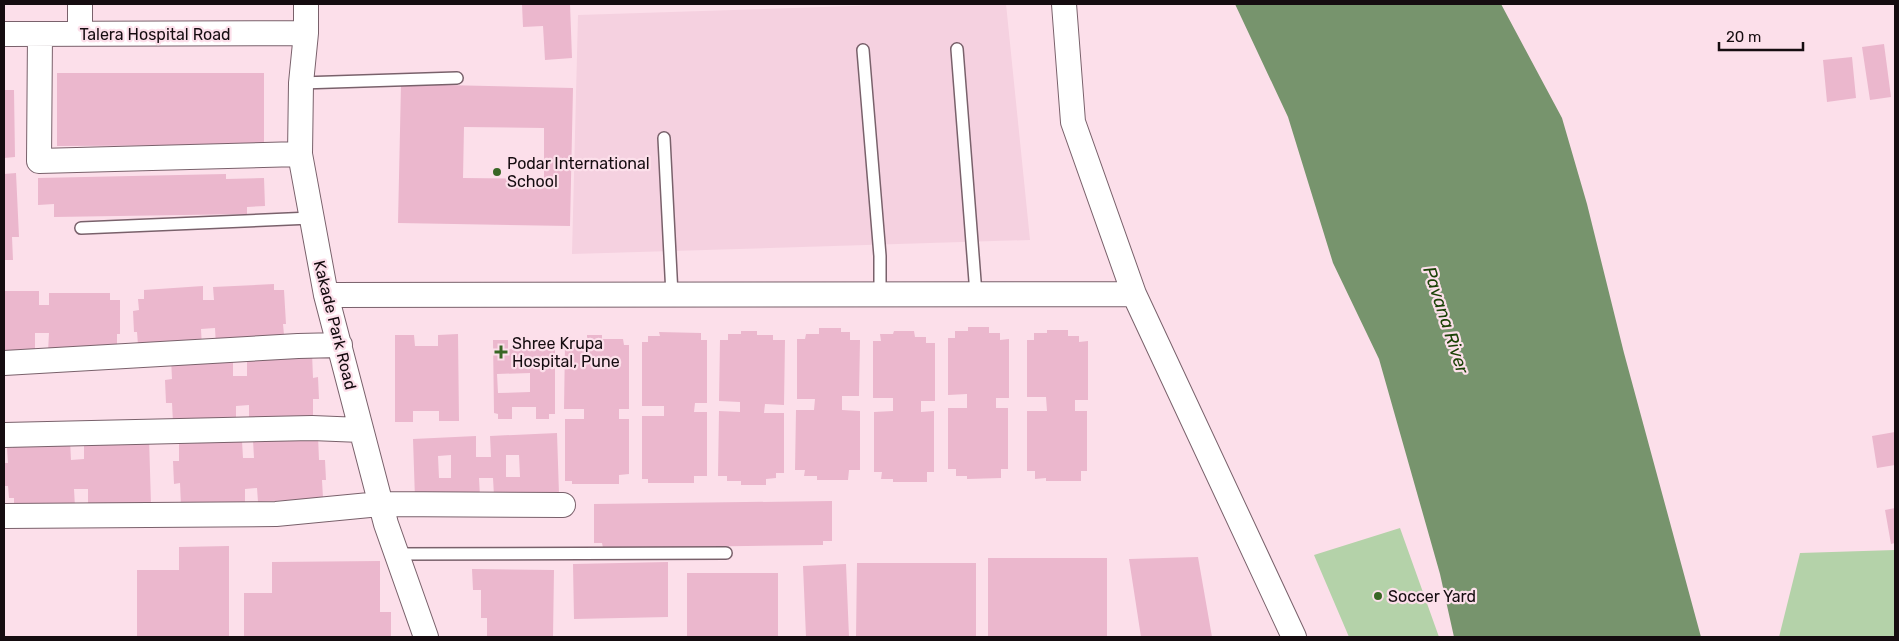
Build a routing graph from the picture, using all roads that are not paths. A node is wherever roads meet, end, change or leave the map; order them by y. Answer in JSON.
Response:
{"nodes":[{"id":1,"x":80,"y":4,"type":"edge"},
{"id":2,"x":306,"y":4,"type":"edge"},
{"id":3,"x":1064,"y":4,"type":"edge"},
{"id":4,"x":306,"y":33,"type":"junction"},
{"id":5,"x":4,"y":34,"type":"edge"},
{"id":6,"x":40,"y":34,"type":"junction"},
{"id":7,"x":80,"y":34,"type":"junction"},
{"id":8,"x":956,"y":48,"type":"dead end"},
{"id":9,"x":862,"y":50,"type":"dead end"},
{"id":10,"x":457,"y":78,"type":"dead end"},
{"id":11,"x":301,"y":83,"type":"junction"},
{"id":12,"x":664,"y":138,"type":"dead end"},
{"id":13,"x":300,"y":154,"type":"junction"},
{"id":14,"x":311,"y":218,"type":"junction"},
{"id":15,"x":80,"y":228,"type":"dead end"},
{"id":16,"x":880,"y":294,"type":"junction"},
{"id":17,"x":976,"y":294,"type":"junction"},
{"id":18,"x":1134,"y":294,"type":"junction"},
{"id":19,"x":326,"y":295,"type":"junction"},
{"id":20,"x":672,"y":295,"type":"junction"},
{"id":21,"x":340,"y":345,"type":"junction"},
{"id":22,"x":4,"y":363,"type":"edge"},
{"id":23,"x":361,"y":430,"type":"junction"},
{"id":24,"x":4,"y":435,"type":"edge"},
{"id":25,"x":380,"y":504,"type":"junction"},
{"id":26,"x":562,"y":505,"type":"dead end"},
{"id":27,"x":4,"y":516,"type":"edge"},
{"id":28,"x":726,"y":553,"type":"dead end"},
{"id":29,"x":396,"y":554,"type":"junction"},
{"id":30,"x":426,"y":637,"type":"edge"},
{"id":31,"x":1294,"y":637,"type":"edge"}],
"edges":[{"from":1,"to":7,"type":"street"},
{"from":2,"to":4,"type":"street","name":"Kakade Park Road"},
{"from":3,"to":18,"type":"street"},
{"from":4,"to":7,"type":"street","name":"Talera Hospital Road"},
{"from":4,"to":11,"type":"street","name":"Kakade Park Road"},
{"from":5,"to":6,"type":"street","name":"Talera Hospital Road"},
{"from":6,"to":7,"type":"street","name":"Talera Hospital Road"},
{"from":6,"to":13,"type":"street"},
{"from":8,"to":17,"type":"lane"},
{"from":9,"to":16,"type":"lane"},
{"from":10,"to":11,"type":"lane"},
{"from":11,"to":13,"type":"street","name":"Kakade Park Road"},
{"from":12,"to":20,"type":"lane"},
{"from":13,"to":14,"type":"street","name":"Kakade Park Road"},
{"from":14,"to":15,"type":"lane"},
{"from":14,"to":19,"type":"street","name":"Kakade Park Road"},
{"from":16,"to":17,"type":"street"},
{"from":16,"to":20,"type":"street"},
{"from":17,"to":18,"type":"street"},
{"from":18,"to":31,"type":"street"},
{"from":19,"to":20,"type":"street"},
{"from":19,"to":21,"type":"street","name":"Kakade Park Road"},
{"from":21,"to":22,"type":"street"},
{"from":21,"to":23,"type":"street","name":"Kakade Park Road"},
{"from":23,"to":24,"type":"street"},
{"from":23,"to":25,"type":"street","name":"Kakade Park Road"},
{"from":25,"to":26,"type":"street"},
{"from":25,"to":27,"type":"street"},
{"from":25,"to":29,"type":"street","name":"Kakade Park Road"},
{"from":28,"to":29,"type":"lane"},
{"from":29,"to":30,"type":"street","name":"Kakade Park Road"}]}
